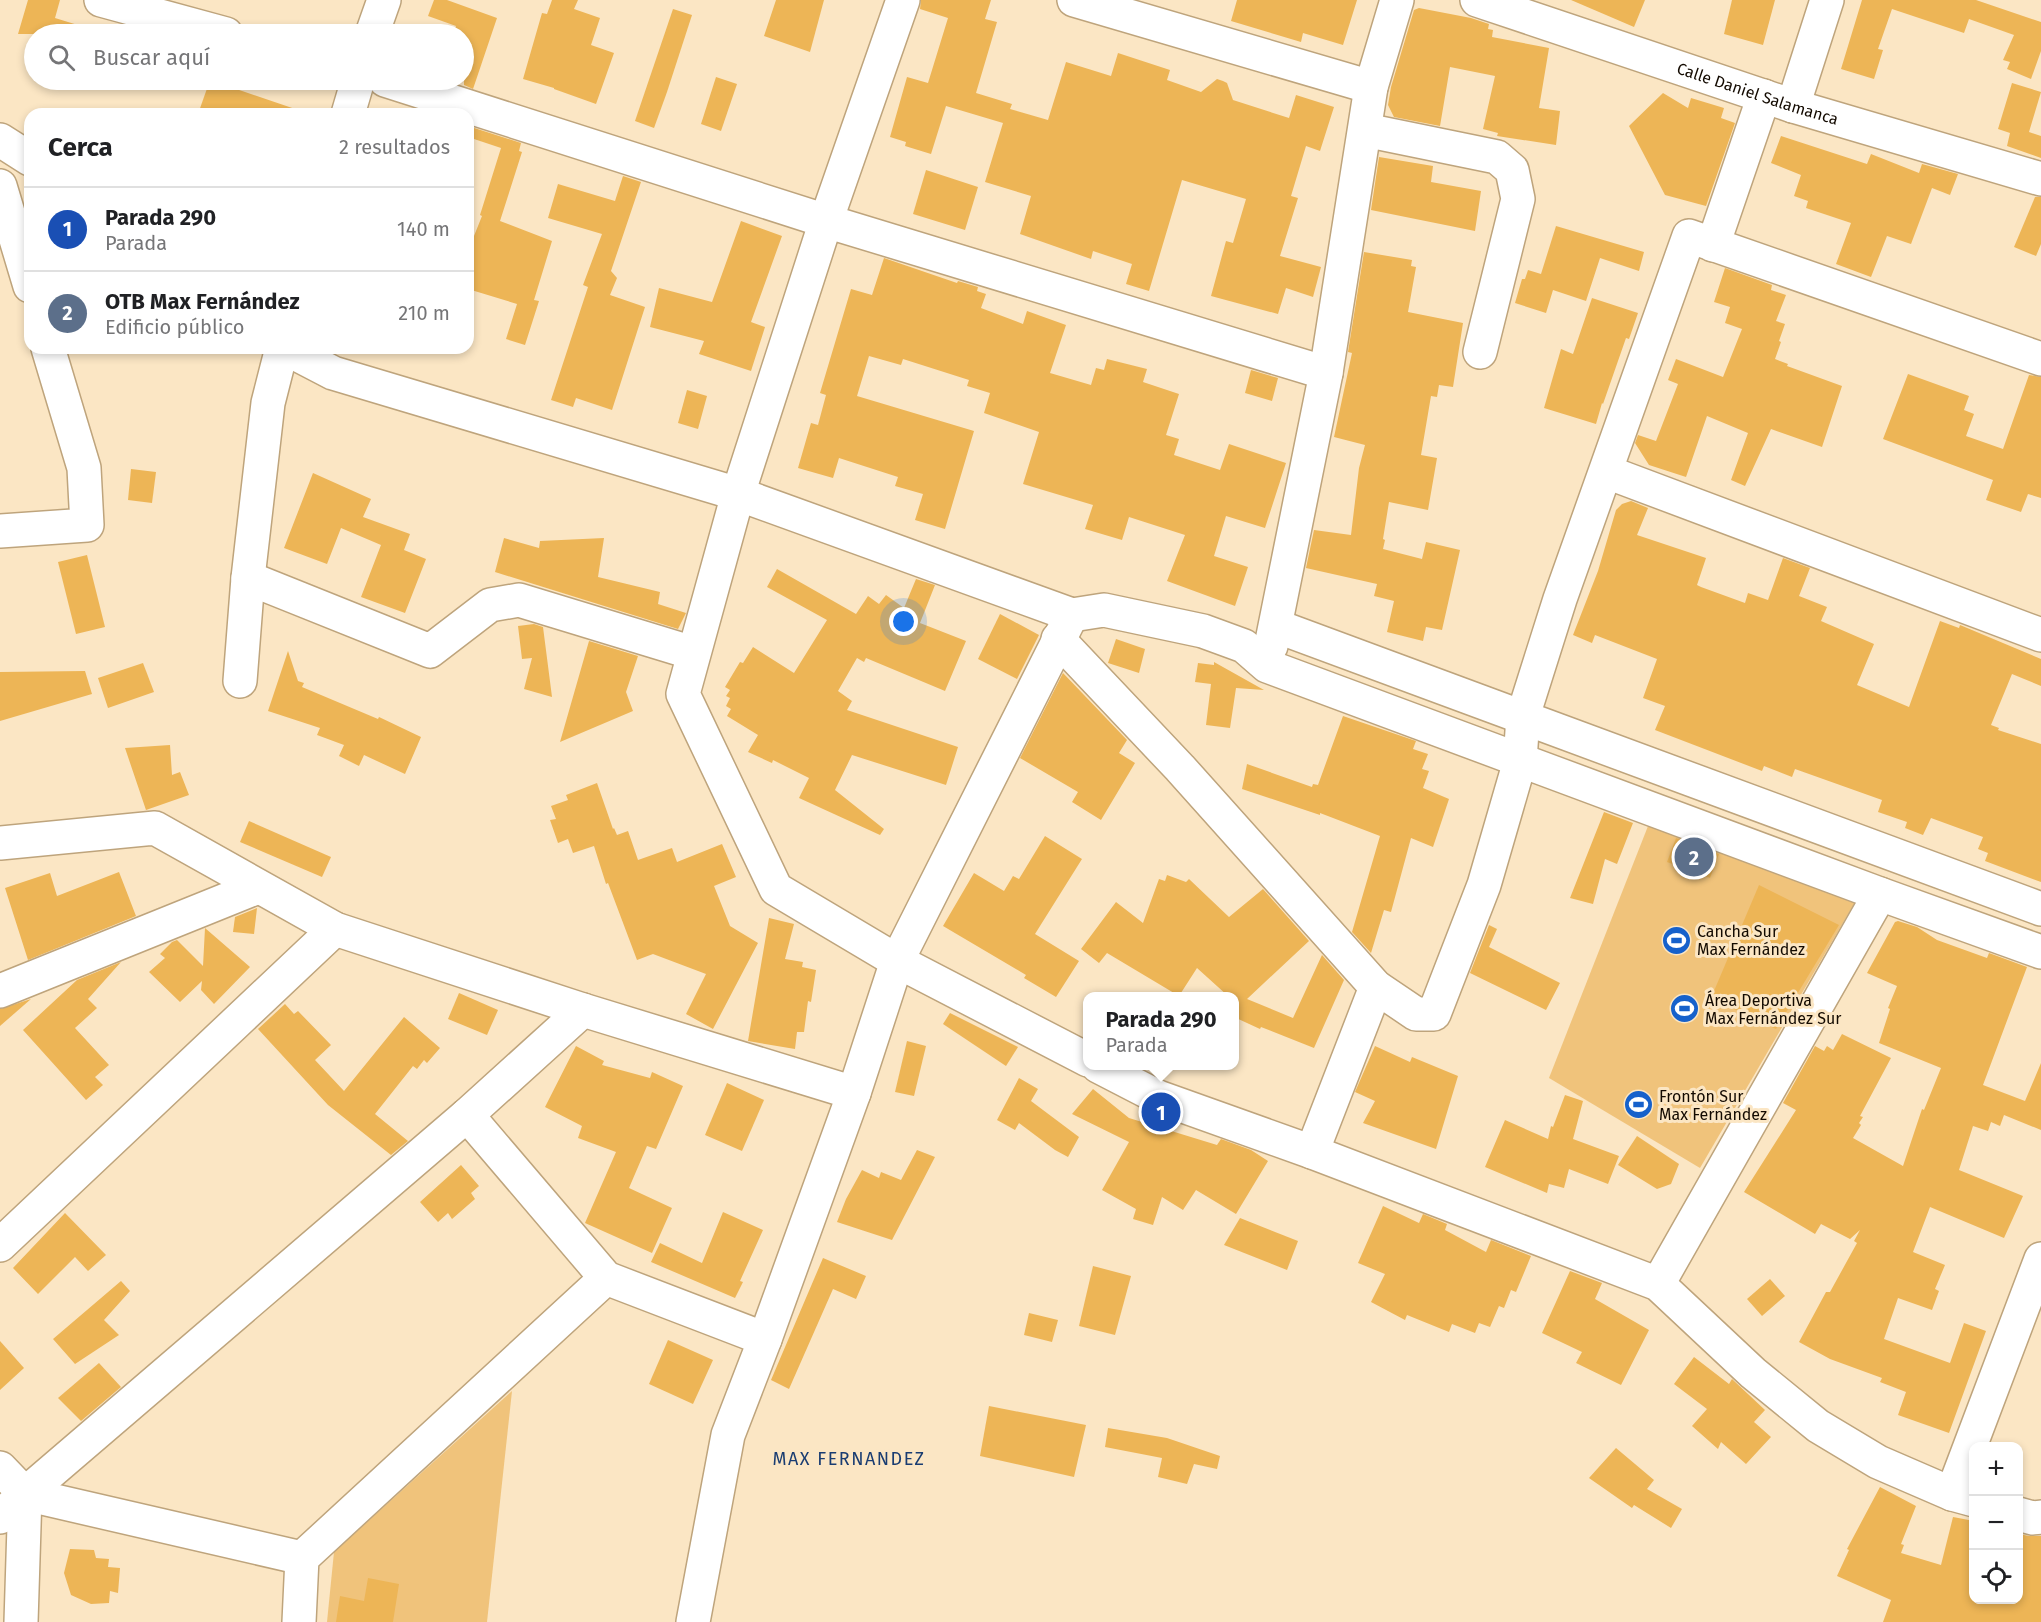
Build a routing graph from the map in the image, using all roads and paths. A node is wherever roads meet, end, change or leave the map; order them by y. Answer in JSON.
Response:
{"nodes":[{"id":1,"x":101,"y":0,"type":"edge"},
{"id":2,"x":384,"y":0,"type":"edge"},
{"id":3,"x":903,"y":0,"type":"edge"},
{"id":4,"x":1074,"y":0,"type":"edge"},
{"id":5,"x":1397,"y":0,"type":"edge"},
{"id":6,"x":1477,"y":0,"type":"edge"},
{"id":7,"x":1827,"y":0,"type":"edge"},
{"id":8,"x":189,"y":24,"type":"edge"},
{"id":9,"x":376,"y":24,"type":"edge"},
{"id":10,"x":1371,"y":87,"type":"junction"},
{"id":11,"x":355,"y":90,"type":"edge"},
{"id":12,"x":416,"y":90,"type":"edge"},
{"id":13,"x":1778,"y":101,"type":"junction"},
{"id":14,"x":350,"y":108,"type":"edge"},
{"id":15,"x":473,"y":108,"type":"edge"},
{"id":16,"x":474,"y":108,"type":"edge"},
{"id":17,"x":1365,"y":130,"type":"junction"},
{"id":18,"x":0,"y":140,"type":"edge"},
{"id":19,"x":24,"y":155,"type":"edge"},
{"id":20,"x":2041,"y":179,"type":"edge"},
{"id":21,"x":0,"y":186,"type":"edge"},
{"id":22,"x":826,"y":221,"type":"junction"},
{"id":23,"x":1713,"y":245,"type":"junction"},
{"id":24,"x":24,"y":266,"type":"edge"},
{"id":25,"x":1480,"y":352,"type":"dead end"},
{"id":26,"x":50,"y":354,"type":"edge"},
{"id":27,"x":281,"y":354,"type":"edge"},
{"id":28,"x":295,"y":354,"type":"edge"},
{"id":29,"x":2041,"y":359,"type":"edge"},
{"id":30,"x":1326,"y":373,"type":"junction"},
{"id":31,"x":1607,"y":472,"type":"junction"},
{"id":32,"x":738,"y":494,"type":"junction"},
{"id":33,"x":0,"y":531,"type":"edge"},
{"id":34,"x":248,"y":578,"type":"junction"},
{"id":35,"x":1276,"y":626,"type":"junction"},
{"id":36,"x":1065,"y":627,"type":"junction"},
{"id":37,"x":2041,"y":635,"type":"edge"},
{"id":38,"x":693,"y":653,"type":"junction"},
{"id":39,"x":1267,"y":666,"type":"junction"},
{"id":40,"x":240,"y":681,"type":"dead end"},
{"id":41,"x":1522,"y":716,"type":"junction"},
{"id":42,"x":1520,"y":761,"type":"junction"},
{"id":43,"x":0,"y":843,"type":"edge"},
{"id":44,"x":258,"y":887,"type":"junction"},
{"id":45,"x":1880,"y":894,"type":"junction"},
{"id":46,"x":2041,"y":909,"type":"edge"},
{"id":47,"x":335,"y":929,"type":"junction"},
{"id":48,"x":2041,"y":952,"type":"edge"},
{"id":49,"x":897,"y":961,"type":"junction"},
{"id":50,"x":1376,"y":987,"type":"junction"},
{"id":51,"x":0,"y":991,"type":"edge"},
{"id":52,"x":584,"y":1010,"type":"junction"},
{"id":53,"x":1083,"y":1057,"type":"edge"},
{"id":54,"x":1107,"y":1070,"type":"edge"},
{"id":55,"x":854,"y":1093,"type":"junction"},
{"id":56,"x":467,"y":1115,"type":"junction"},
{"id":57,"x":1312,"y":1152,"type":"junction"},
{"id":58,"x":0,"y":1245,"type":"edge"},
{"id":59,"x":2041,"y":1259,"type":"edge"},
{"id":60,"x":606,"y":1278,"type":"junction"},
{"id":61,"x":1658,"y":1284,"type":"junction"},
{"id":62,"x":765,"y":1339,"type":"junction"},
{"id":63,"x":0,"y":1468,"type":"edge"},
{"id":64,"x":25,"y":1494,"type":"junction"},
{"id":65,"x":1963,"y":1497,"type":"edge"},
{"id":66,"x":2023,"y":1515,"type":"edge"},
{"id":67,"x":0,"y":1517,"type":"edge"},
{"id":68,"x":2041,"y":1517,"type":"edge"},
{"id":69,"x":302,"y":1558,"type":"junction"},
{"id":70,"x":21,"y":1622,"type":"edge"},
{"id":71,"x":299,"y":1622,"type":"edge"},
{"id":72,"x":693,"y":1622,"type":"edge"}],
"edges":[{"from":1,"to":8,"type":"street"},
{"from":2,"to":9,"type":"street"},
{"from":3,"to":22,"type":"street"},
{"from":4,"to":10,"type":"street"},
{"from":5,"to":10,"type":"street"},
{"from":6,"to":13,"type":"street","name":"Calle Daniel Salamanca"},
{"from":7,"to":13,"type":"street"},
{"from":10,"to":17,"type":"street"},
{"from":11,"to":14,"type":"street"},
{"from":12,"to":15,"type":"street"},
{"from":13,"to":20,"type":"street","name":"Calle Daniel Salamanca"},
{"from":13,"to":23,"type":"street"},
{"from":16,"to":22,"type":"street"},
{"from":17,"to":25,"type":"street"},
{"from":17,"to":30,"type":"street"},
{"from":18,"to":19,"type":"street"},
{"from":21,"to":24,"type":"street"},
{"from":22,"to":30,"type":"street"},
{"from":22,"to":32,"type":"street"},
{"from":23,"to":29,"type":"street"},
{"from":23,"to":31,"type":"street"},
{"from":26,"to":33,"type":"street"},
{"from":27,"to":34,"type":"street"},
{"from":28,"to":32,"type":"street"},
{"from":30,"to":35,"type":"street"},
{"from":31,"to":37,"type":"street"},
{"from":31,"to":41,"type":"street"},
{"from":32,"to":36,"type":"street"},
{"from":32,"to":38,"type":"street"},
{"from":34,"to":38,"type":"street"},
{"from":34,"to":40,"type":"street"},
{"from":35,"to":39,"type":"street"},
{"from":35,"to":41,"type":"street"},
{"from":36,"to":39,"type":"street"},
{"from":36,"to":49,"type":"street"},
{"from":36,"to":50,"type":"street"},
{"from":38,"to":49,"type":"street"},
{"from":39,"to":42,"type":"street"},
{"from":41,"to":42,"type":"street"},
{"from":41,"to":46,"type":"street"},
{"from":42,"to":45,"type":"street"},
{"from":42,"to":50,"type":"street"},
{"from":43,"to":44,"type":"street"},
{"from":44,"to":47,"type":"street"},
{"from":44,"to":51,"type":"street"},
{"from":45,"to":48,"type":"street"},
{"from":45,"to":61,"type":"street"},
{"from":47,"to":52,"type":"street"},
{"from":47,"to":58,"type":"street"},
{"from":49,"to":53,"type":"street"},
{"from":49,"to":55,"type":"street"},
{"from":50,"to":57,"type":"street"},
{"from":52,"to":55,"type":"street"},
{"from":52,"to":56,"type":"street"},
{"from":54,"to":57,"type":"street"},
{"from":55,"to":62,"type":"street"},
{"from":56,"to":60,"type":"street"},
{"from":56,"to":64,"type":"street"},
{"from":57,"to":61,"type":"street"},
{"from":59,"to":65,"type":"street"},
{"from":60,"to":62,"type":"street"},
{"from":60,"to":69,"type":"street"},
{"from":61,"to":65,"type":"street"},
{"from":62,"to":72,"type":"street"},
{"from":63,"to":64,"type":"street"},
{"from":64,"to":67,"type":"street"},
{"from":64,"to":69,"type":"street"},
{"from":64,"to":70,"type":"street"},
{"from":66,"to":68,"type":"street"},
{"from":69,"to":71,"type":"street"}]}
